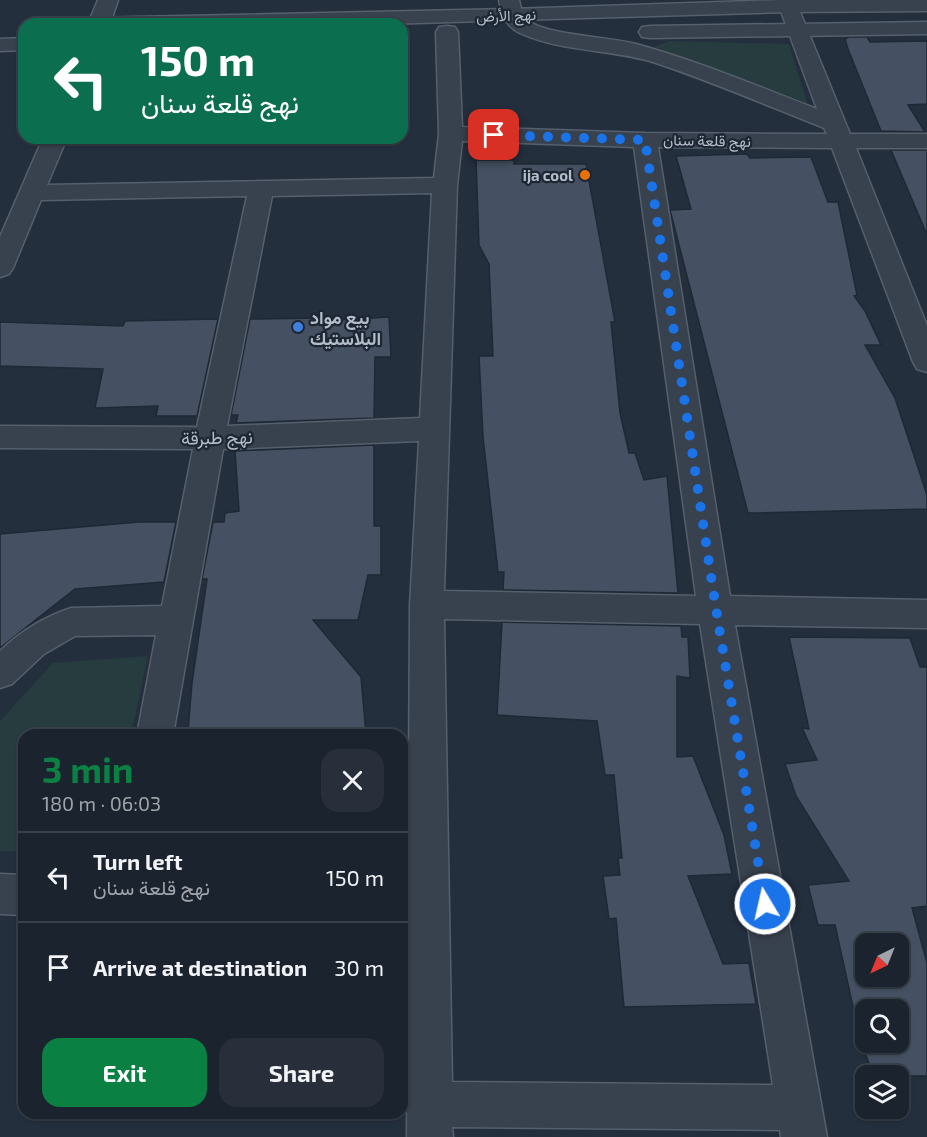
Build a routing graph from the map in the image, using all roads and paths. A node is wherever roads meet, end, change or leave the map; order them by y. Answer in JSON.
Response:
{"nodes":[{"id":1,"x":108,"y":0,"type":"edge"},
{"id":2,"x":631,"y":5,"type":"edge"},
{"id":3,"x":927,"y":5,"type":"edge"},
{"id":4,"x":789,"y":6,"type":"junction"},
{"id":5,"x":510,"y":8,"type":"edge"},
{"id":6,"x":101,"y":18,"type":"edge"},
{"id":7,"x":253,"y":18,"type":"edge"},
{"id":8,"x":0,"y":25,"type":"edge"},
{"id":9,"x":18,"y":25,"type":"edge"},
{"id":10,"x":927,"y":28,"type":"edge"},
{"id":11,"x":798,"y":30,"type":"junction"},
{"id":12,"x":447,"y":32,"type":"junction"},
{"id":13,"x":536,"y":32,"type":"junction"},
{"id":14,"x":408,"y":34,"type":"edge"},
{"id":15,"x":18,"y":44,"type":"edge"},
{"id":16,"x":0,"y":45,"type":"edge"},
{"id":17,"x":839,"y":133,"type":"junction"},
{"id":18,"x":451,"y":134,"type":"junction"},
{"id":19,"x":645,"y":140,"type":"junction"},
{"id":20,"x":927,"y":141,"type":"edge"},
{"id":21,"x":52,"y":144,"type":"edge"},
{"id":22,"x":445,"y":185,"type":"junction"},
{"id":23,"x":261,"y":187,"type":"junction"},
{"id":24,"x":32,"y":193,"type":"junction"},
{"id":25,"x":0,"y":268,"type":"edge"},
{"id":26,"x":927,"y":362,"type":"edge"},
{"id":27,"x":434,"y":429,"type":"junction"},
{"id":28,"x":0,"y":437,"type":"edge"},
{"id":29,"x":210,"y":438,"type":"junction"},
{"id":30,"x":427,"y":605,"type":"junction"},
{"id":31,"x":716,"y":609,"type":"junction"},
{"id":32,"x":927,"y":614,"type":"edge"},
{"id":33,"x":175,"y":620,"type":"junction"},
{"id":34,"x":0,"y":674,"type":"edge"},
{"id":35,"x":156,"y":729,"type":"edge"},
{"id":36,"x":0,"y":894,"type":"edge"},
{"id":37,"x":18,"y":895,"type":"edge"},
{"id":38,"x":414,"y":905,"type":"edge"},
{"id":39,"x":430,"y":1120,"type":"edge"},
{"id":40,"x":802,"y":1122,"type":"edge"}],
"edges":[{"from":1,"to":6,"type":"street"},
{"from":2,"to":4,"type":"street","name":"نهج الأرض"},
{"from":2,"to":5,"type":"street","name":"نهج الأرض"},
{"from":3,"to":4,"type":"street","name":"نهج الأرض"},
{"from":4,"to":11,"type":"street"},
{"from":5,"to":7,"type":"street","name":"نهج الأرض"},
{"from":5,"to":13,"type":"street"},
{"from":8,"to":9,"type":"street"},
{"from":10,"to":11,"type":"street","name":"نهج الأرض"},
{"from":11,"to":13,"type":"street","name":"نهج الأرض"},
{"from":11,"to":17,"type":"street"},
{"from":12,"to":13,"type":"street","name":"نهج الأرض"},
{"from":12,"to":14,"type":"street","name":"نهج الأرض"},
{"from":12,"to":18,"type":"street"},
{"from":13,"to":17,"type":"street"},
{"from":15,"to":16,"type":"street"},
{"from":17,"to":19,"type":"street","name":"نهج قلعة سنان"},
{"from":17,"to":20,"type":"street","name":"نهج قلعة سنان"},
{"from":17,"to":26,"type":"street"},
{"from":18,"to":19,"type":"street","name":"نهج قلعة سنان"},
{"from":18,"to":22,"type":"street"},
{"from":19,"to":31,"type":"street"},
{"from":21,"to":24,"type":"street"},
{"from":22,"to":23,"type":"street"},
{"from":22,"to":27,"type":"street"},
{"from":23,"to":24,"type":"street"},
{"from":23,"to":29,"type":"street"},
{"from":24,"to":25,"type":"street"},
{"from":27,"to":29,"type":"street","name":"نهج طبرقة"},
{"from":27,"to":30,"type":"street"},
{"from":28,"to":29,"type":"street","name":"نهج طبرقة"},
{"from":29,"to":33,"type":"street"},
{"from":30,"to":31,"type":"street"},
{"from":30,"to":38,"type":"street"},
{"from":31,"to":32,"type":"street"},
{"from":31,"to":40,"type":"street"},
{"from":33,"to":34,"type":"street"},
{"from":33,"to":35,"type":"street"},
{"from":36,"to":37,"type":"street"},
{"from":38,"to":39,"type":"street"},
{"from":39,"to":40,"type":"street"}]}
